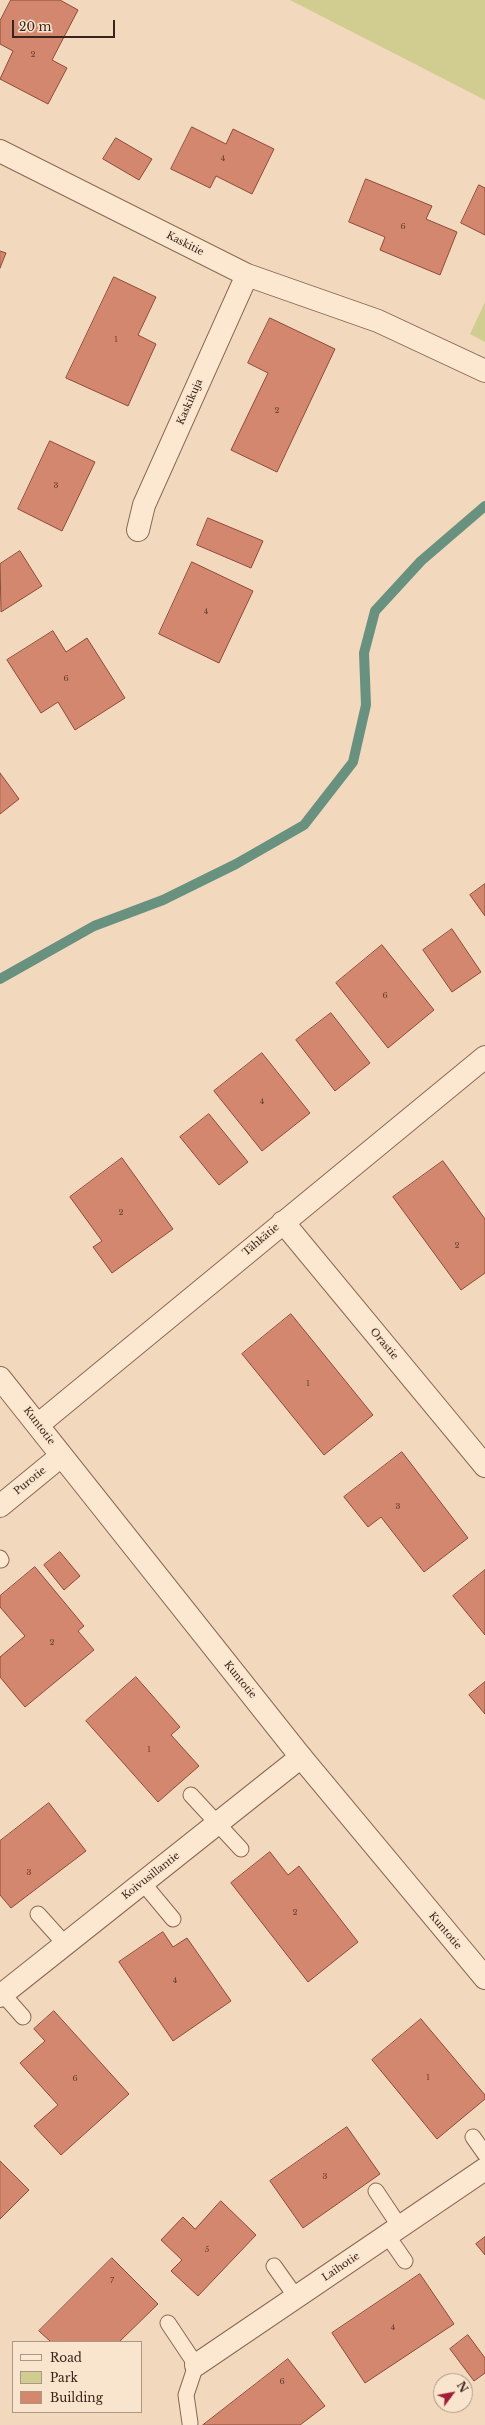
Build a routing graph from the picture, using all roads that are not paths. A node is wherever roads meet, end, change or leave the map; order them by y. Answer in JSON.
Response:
{"nodes":[{"id":1,"x":0,"y":151,"type":"edge"},
{"id":2,"x":247,"y":275,"type":"junction"},
{"id":3,"x":485,"y":371,"type":"edge"},
{"id":4,"x":138,"y":530,"type":"dead end"},
{"id":5,"x":485,"y":1057,"type":"edge"},
{"id":6,"x":283,"y":1222,"type":"junction"},
{"id":7,"x":0,"y":1378,"type":"edge"},
{"id":8,"x":39,"y":1424,"type":"junction"},
{"id":9,"x":61,"y":1456,"type":"junction"},
{"id":10,"x":485,"y":1466,"type":"edge"},
{"id":11,"x":0,"y":1506,"type":"edge"},
{"id":12,"x":301,"y":1757,"type":"junction"},
{"id":13,"x":191,"y":1795,"type":"dead end"},
{"id":14,"x":218,"y":1823,"type":"junction"},
{"id":15,"x":241,"y":1849,"type":"dead end"},
{"id":16,"x":143,"y":1883,"type":"junction"},
{"id":17,"x":38,"y":1914,"type":"dead end"},
{"id":18,"x":173,"y":1919,"type":"dead end"},
{"id":19,"x":65,"y":1944,"type":"junction"},
{"id":20,"x":485,"y":1978,"type":"edge"},
{"id":21,"x":1,"y":1993,"type":"edge"},
{"id":22,"x":23,"y":2017,"type":"dead end"},
{"id":23,"x":473,"y":2137,"type":"dead end"},
{"id":24,"x":485,"y":2154,"type":"edge"},
{"id":25,"x":485,"y":2169,"type":"edge"},
{"id":26,"x":376,"y":2191,"type":"dead end"},
{"id":27,"x":394,"y":2231,"type":"junction"},
{"id":28,"x":405,"y":2261,"type":"dead end"},
{"id":29,"x":274,"y":2266,"type":"dead end"},
{"id":30,"x":296,"y":2297,"type":"junction"},
{"id":31,"x":168,"y":2323,"type":"dead end"},
{"id":32,"x":196,"y":2365,"type":"junction"},
{"id":33,"x":190,"y":2423,"type":"dead end"}],
"edges":[{"from":1,"to":2,"type":"street","name":"Kaskitie"},
{"from":2,"to":3,"type":"street","name":"Kaskitie"},
{"from":2,"to":4,"type":"street","name":"Kaskikuja"},
{"from":5,"to":6,"type":"street","name":"Tähkätie"},
{"from":6,"to":8,"type":"street","name":"Tähkätie"},
{"from":6,"to":10,"type":"street","name":"Orastie"},
{"from":7,"to":8,"type":"street","name":"Kuntotie"},
{"from":8,"to":9,"type":"street","name":"Kuntotie"},
{"from":9,"to":11,"type":"street","name":"Purotie"},
{"from":9,"to":12,"type":"street","name":"Kuntotie"},
{"from":12,"to":14,"type":"street","name":"Koivusillantie"},
{"from":12,"to":20,"type":"street","name":"Kuntotie"},
{"from":13,"to":14,"type":"lane"},
{"from":14,"to":15,"type":"lane"},
{"from":14,"to":16,"type":"street","name":"Koivusillantie"},
{"from":16,"to":18,"type":"lane"},
{"from":16,"to":19,"type":"street","name":"Koivusillantie"},
{"from":17,"to":19,"type":"lane"},
{"from":19,"to":21,"type":"street","name":"Koivusillantie"},
{"from":21,"to":22,"type":"lane"},
{"from":23,"to":24,"type":"lane"},
{"from":25,"to":27,"type":"street","name":"Laihotie"},
{"from":26,"to":27,"type":"lane"},
{"from":27,"to":28,"type":"lane"},
{"from":27,"to":30,"type":"street","name":"Laihotie"},
{"from":29,"to":30,"type":"lane"},
{"from":30,"to":32,"type":"street","name":"Laihotie"},
{"from":31,"to":32,"type":"lane"},
{"from":32,"to":33,"type":"lane"}]}
